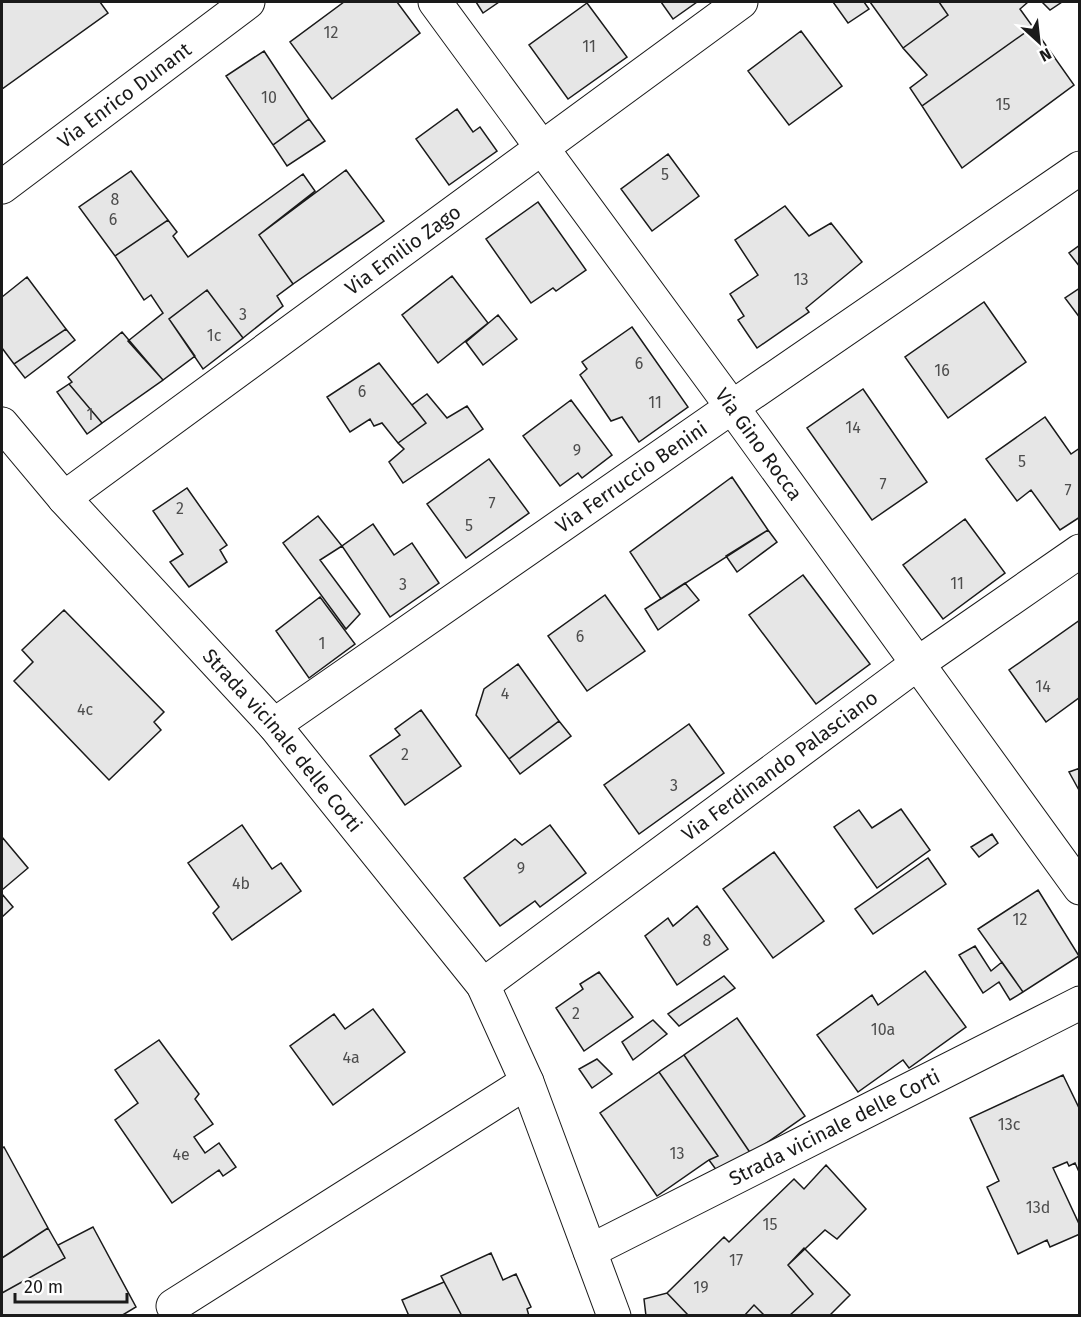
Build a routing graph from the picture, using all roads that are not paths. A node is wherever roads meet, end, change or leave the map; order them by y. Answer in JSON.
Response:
{"nodes":[{"id":1,"x":248,"y":2,"type":"edge"},
{"id":2,"x":435,"y":2,"type":"edge"},
{"id":3,"x":741,"y":2,"type":"edge"},
{"id":4,"x":543,"y":147,"type":"junction"},
{"id":5,"x":1080,"y":168,"type":"edge"},
{"id":6,"x":2,"y":187,"type":"edge"},
{"id":7,"x":732,"y":407,"type":"junction"},
{"id":8,"x":2,"y":424,"type":"edge"},
{"id":9,"x":64,"y":498,"type":"junction"},
{"id":10,"x":1080,"y":551,"type":"edge"},
{"id":11,"x":917,"y":664,"type":"junction"},
{"id":12,"x":274,"y":725,"type":"junction"},
{"id":13,"x":1080,"y":888,"type":"edge"},
{"id":14,"x":483,"y":986,"type":"junction"},
{"id":15,"x":1080,"y":1003,"type":"edge"},
{"id":16,"x":527,"y":1082,"type":"junction"},
{"id":17,"x":590,"y":1251,"type":"junction"},
{"id":18,"x":173,"y":1306,"type":"dead end"},
{"id":19,"x":614,"y":1316,"type":"edge"}],
"edges":[{"from":1,"to":6,"type":"street","name":"Via Enrico Dunant"},
{"from":2,"to":4,"type":"street","name":"Via Gino Rocca"},
{"from":3,"to":4,"type":"street","name":"Via Emilio Zago"},
{"from":4,"to":7,"type":"street","name":"Via Gino Rocca"},
{"from":4,"to":9,"type":"street","name":"Via Emilio Zago"},
{"from":5,"to":7,"type":"street","name":"Via Ferruccio Benini"},
{"from":7,"to":11,"type":"street","name":"Via Gino Rocca"},
{"from":7,"to":12,"type":"street","name":"Via Ferruccio Benini"},
{"from":8,"to":9,"type":"street","name":"Strada vicinale delle Corti"},
{"from":9,"to":12,"type":"street","name":"Strada vicinale delle Corti"},
{"from":10,"to":11,"type":"street","name":"Via Ferdinando Palasciano"},
{"from":11,"to":13,"type":"street","name":"Via Gino Rocca"},
{"from":11,"to":14,"type":"street","name":"Via Ferdinando Palasciano"},
{"from":12,"to":14,"type":"street","name":"Strada vicinale delle Corti"},
{"from":14,"to":16,"type":"street","name":"Strada vicinale delle Corti"},
{"from":15,"to":17,"type":"street","name":"Strada vicinale delle Corti"},
{"from":16,"to":17,"type":"street","name":"Strada vicinale delle Corti"},
{"from":16,"to":18,"type":"street"},
{"from":17,"to":19,"type":"street","name":"Strada vicinale delle Corti"}]}
